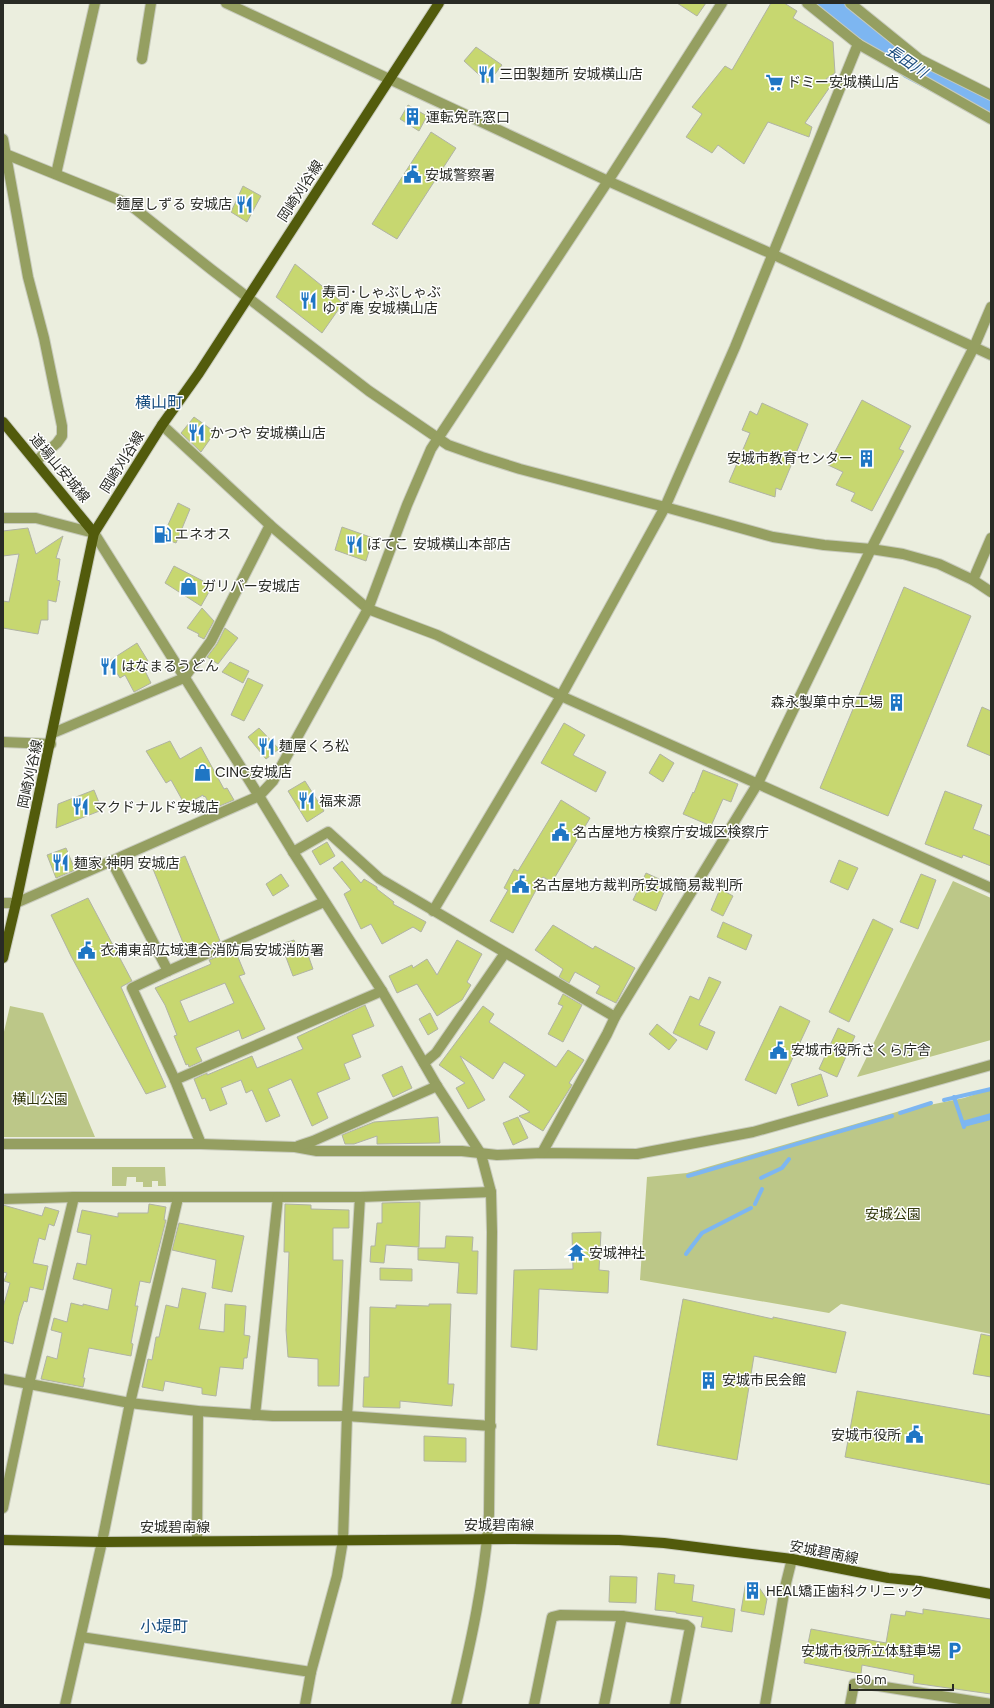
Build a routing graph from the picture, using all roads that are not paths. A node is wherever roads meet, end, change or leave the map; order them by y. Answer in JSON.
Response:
{"nodes":[{"id":1,"x":95,"y":3,"type":"edge"},
{"id":2,"x":151,"y":3,"type":"edge"},
{"id":3,"x":226,"y":3,"type":"edge"},
{"id":4,"x":439,"y":3,"type":"edge"},
{"id":5,"x":722,"y":3,"type":"edge"},
{"id":6,"x":807,"y":3,"type":"edge"},
{"id":7,"x":850,"y":3,"type":"edge"},
{"id":8,"x":858,"y":44,"type":"junction"},
{"id":9,"x":142,"y":59,"type":"dead end"},
{"id":10,"x":390,"y":78,"type":"junction"},
{"id":11,"x":991,"y":95,"type":"edge"},
{"id":12,"x":991,"y":119,"type":"edge"},
{"id":13,"x":3,"y":139,"type":"edge"},
{"id":14,"x":4,"y":153,"type":"edge"},
{"id":15,"x":56,"y":174,"type":"junction"},
{"id":16,"x":608,"y":181,"type":"junction"},
{"id":17,"x":772,"y":254,"type":"junction"},
{"id":18,"x":248,"y":297,"type":"junction"},
{"id":19,"x":991,"y":307,"type":"edge"},
{"id":20,"x":974,"y":347,"type":"junction"},
{"id":21,"x":991,"y":355,"type":"edge"},
{"id":22,"x":3,"y":422,"type":"edge"},
{"id":23,"x":162,"y":425,"type":"junction"},
{"id":24,"x":437,"y":438,"type":"junction"},
{"id":25,"x":36,"y":461,"type":"junction"},
{"id":26,"x":665,"y":506,"type":"junction"},
{"id":27,"x":3,"y":518,"type":"edge"},
{"id":28,"x":270,"y":525,"type":"junction"},
{"id":29,"x":94,"y":533,"type":"junction"},
{"id":30,"x":991,"y":538,"type":"edge"},
{"id":31,"x":871,"y":549,"type":"junction"},
{"id":32,"x":973,"y":580,"type":"junction"},
{"id":33,"x":991,"y":592,"type":"edge"},
{"id":34,"x":368,"y":609,"type":"junction"},
{"id":35,"x":184,"y":678,"type":"junction"},
{"id":36,"x":561,"y":696,"type":"junction"},
{"id":37,"x":52,"y":738,"type":"junction"},
{"id":38,"x":3,"y":742,"type":"edge"},
{"id":39,"x":758,"y":783,"type":"junction"},
{"id":40,"x":259,"y":796,"type":"junction"},
{"id":41,"x":293,"y":852,"type":"junction"},
{"id":42,"x":112,"y":862,"type":"junction"},
{"id":43,"x":991,"y":888,"type":"edge"},
{"id":44,"x":324,"y":902,"type":"junction"},
{"id":45,"x":3,"y":903,"type":"edge"},
{"id":46,"x":16,"y":903,"type":"junction"},
{"id":47,"x":433,"y":911,"type":"junction"},
{"id":48,"x":506,"y":953,"type":"junction"},
{"id":49,"x":3,"y":958,"type":"edge"},
{"id":50,"x":168,"y":971,"type":"junction"},
{"id":51,"x":382,"y":991,"type":"junction"},
{"id":52,"x":615,"y":1017,"type":"junction"},
{"id":53,"x":424,"y":1063,"type":"junction"},
{"id":54,"x":991,"y":1065,"type":"edge"},
{"id":55,"x":175,"y":1080,"type":"junction"},
{"id":56,"x":437,"y":1086,"type":"junction"},
{"id":57,"x":3,"y":1144,"type":"edge"},
{"id":58,"x":201,"y":1144,"type":"junction"},
{"id":59,"x":295,"y":1147,"type":"junction"},
{"id":60,"x":542,"y":1153,"type":"junction"},
{"id":61,"x":481,"y":1154,"type":"junction"},
{"id":62,"x":491,"y":1192,"type":"junction"},
{"id":63,"x":74,"y":1197,"type":"junction"},
{"id":64,"x":278,"y":1197,"type":"junction"},
{"id":65,"x":178,"y":1198,"type":"junction"},
{"id":66,"x":360,"y":1198,"type":"junction"},
{"id":67,"x":3,"y":1199,"type":"edge"},
{"id":68,"x":3,"y":1379,"type":"edge"},
{"id":69,"x":29,"y":1384,"type":"junction"},
{"id":70,"x":130,"y":1403,"type":"junction"},
{"id":71,"x":198,"y":1411,"type":"junction"},
{"id":72,"x":255,"y":1415,"type":"junction"},
{"id":73,"x":347,"y":1416,"type":"junction"},
{"id":74,"x":491,"y":1426,"type":"junction"},
{"id":75,"x":3,"y":1508,"type":"edge"},
{"id":76,"x":487,"y":1539,"type":"junction"},
{"id":77,"x":3,"y":1540,"type":"edge"},
{"id":78,"x":344,"y":1540,"type":"junction"},
{"id":79,"x":197,"y":1541,"type":"junction"},
{"id":80,"x":102,"y":1542,"type":"junction"},
{"id":81,"x":792,"y":1559,"type":"junction"},
{"id":82,"x":991,"y":1594,"type":"edge"},
{"id":83,"x":622,"y":1616,"type":"junction"},
{"id":84,"x":81,"y":1637,"type":"junction"},
{"id":85,"x":311,"y":1672,"type":"junction"},
{"id":86,"x":991,"y":1704,"type":"edge"},
{"id":87,"x":65,"y":1705,"type":"edge"},
{"id":88,"x":305,"y":1705,"type":"edge"},
{"id":89,"x":456,"y":1705,"type":"edge"},
{"id":90,"x":534,"y":1705,"type":"edge"},
{"id":91,"x":604,"y":1705,"type":"edge"},
{"id":92,"x":676,"y":1705,"type":"edge"},
{"id":93,"x":765,"y":1705,"type":"edge"},
{"id":94,"x":850,"y":1705,"type":"edge"}],
"edges":[{"from":1,"to":15,"type":"street"},
{"from":2,"to":9,"type":"street"},
{"from":3,"to":10,"type":"street"},
{"from":4,"to":10,"type":"main road","name":"岡崎刈谷線"},
{"from":5,"to":16,"type":"street"},
{"from":6,"to":8,"type":"street"},
{"from":7,"to":11,"type":"street"},
{"from":8,"to":12,"type":"street"},
{"from":8,"to":17,"type":"street"},
{"from":10,"to":16,"type":"street"},
{"from":10,"to":18,"type":"main road","name":"岡崎刈谷線"},
{"from":13,"to":14,"type":"street"},
{"from":14,"to":15,"type":"street"},
{"from":14,"to":25,"type":"street"},
{"from":15,"to":18,"type":"street"},
{"from":16,"to":17,"type":"street"},
{"from":16,"to":24,"type":"street"},
{"from":17,"to":20,"type":"street"},
{"from":17,"to":26,"type":"street"},
{"from":18,"to":23,"type":"main road","name":"岡崎刈谷線"},
{"from":18,"to":24,"type":"street"},
{"from":19,"to":20,"type":"street"},
{"from":20,"to":21,"type":"street"},
{"from":20,"to":31,"type":"street"},
{"from":22,"to":25,"type":"main road","name":"道場山安城線"},
{"from":23,"to":28,"type":"street"},
{"from":23,"to":29,"type":"main road","name":"岡崎刈谷線"},
{"from":24,"to":26,"type":"street"},
{"from":24,"to":34,"type":"street"},
{"from":25,"to":29,"type":"main road","name":"道場山安城線"},
{"from":26,"to":31,"type":"street"},
{"from":26,"to":36,"type":"street"},
{"from":27,"to":29,"type":"street"},
{"from":28,"to":34,"type":"street"},
{"from":28,"to":35,"type":"street"},
{"from":29,"to":35,"type":"street"},
{"from":29,"to":37,"type":"main road","name":"岡崎刈谷線"},
{"from":30,"to":32,"type":"street"},
{"from":31,"to":32,"type":"street"},
{"from":31,"to":39,"type":"street"},
{"from":32,"to":33,"type":"street"},
{"from":34,"to":36,"type":"street"},
{"from":34,"to":40,"type":"street"},
{"from":35,"to":37,"type":"street"},
{"from":35,"to":40,"type":"street"},
{"from":36,"to":39,"type":"street"},
{"from":36,"to":47,"type":"street"},
{"from":37,"to":38,"type":"street"},
{"from":37,"to":46,"type":"main road","name":"岡崎刈谷線"},
{"from":39,"to":43,"type":"street"},
{"from":39,"to":52,"type":"street"},
{"from":40,"to":41,"type":"street"},
{"from":40,"to":42,"type":"street"},
{"from":41,"to":44,"type":"street"},
{"from":41,"to":47,"type":"street"},
{"from":42,"to":46,"type":"street"},
{"from":42,"to":50,"type":"street"},
{"from":44,"to":50,"type":"street"},
{"from":44,"to":51,"type":"street"},
{"from":45,"to":46,"type":"street"},
{"from":46,"to":49,"type":"main road","name":"岡崎刈谷線"},
{"from":47,"to":48,"type":"street"},
{"from":48,"to":52,"type":"street"},
{"from":48,"to":53,"type":"street"},
{"from":50,"to":55,"type":"street"},
{"from":51,"to":53,"type":"street"},
{"from":51,"to":55,"type":"street"},
{"from":52,"to":60,"type":"street"},
{"from":53,"to":56,"type":"street"},
{"from":54,"to":60,"type":"street"},
{"from":55,"to":58,"type":"street"},
{"from":56,"to":59,"type":"street"},
{"from":56,"to":61,"type":"street"},
{"from":57,"to":58,"type":"street"},
{"from":58,"to":59,"type":"street"},
{"from":59,"to":61,"type":"street"},
{"from":60,"to":61,"type":"street"},
{"from":61,"to":62,"type":"street"},
{"from":62,"to":66,"type":"street"},
{"from":62,"to":74,"type":"street"},
{"from":63,"to":65,"type":"street"},
{"from":63,"to":67,"type":"street"},
{"from":63,"to":69,"type":"street"},
{"from":64,"to":65,"type":"street"},
{"from":64,"to":66,"type":"street"},
{"from":64,"to":72,"type":"street"},
{"from":65,"to":70,"type":"street"},
{"from":66,"to":73,"type":"street"},
{"from":68,"to":69,"type":"street"},
{"from":69,"to":70,"type":"street"},
{"from":69,"to":75,"type":"street"},
{"from":70,"to":71,"type":"street"},
{"from":70,"to":80,"type":"street"},
{"from":71,"to":72,"type":"street"},
{"from":71,"to":79,"type":"street"},
{"from":72,"to":73,"type":"street"},
{"from":73,"to":74,"type":"street"},
{"from":73,"to":78,"type":"street"},
{"from":74,"to":76,"type":"street"},
{"from":76,"to":78,"type":"main road","name":"安城碧南線"},
{"from":76,"to":81,"type":"main road","name":"安城碧南線"},
{"from":76,"to":89,"type":"street"},
{"from":77,"to":80,"type":"main road","name":"安城碧南線"},
{"from":78,"to":79,"type":"main road","name":"安城碧南線"},
{"from":78,"to":85,"type":"street"},
{"from":79,"to":80,"type":"main road","name":"安城碧南線"},
{"from":80,"to":84,"type":"street"},
{"from":81,"to":82,"type":"main road","name":"安城碧南線"},
{"from":81,"to":93,"type":"street"},
{"from":83,"to":90,"type":"street"},
{"from":83,"to":91,"type":"street"},
{"from":83,"to":92,"type":"street"},
{"from":84,"to":85,"type":"street"},
{"from":84,"to":87,"type":"street"},
{"from":85,"to":88,"type":"street"},
{"from":86,"to":94,"type":"street"}]}
